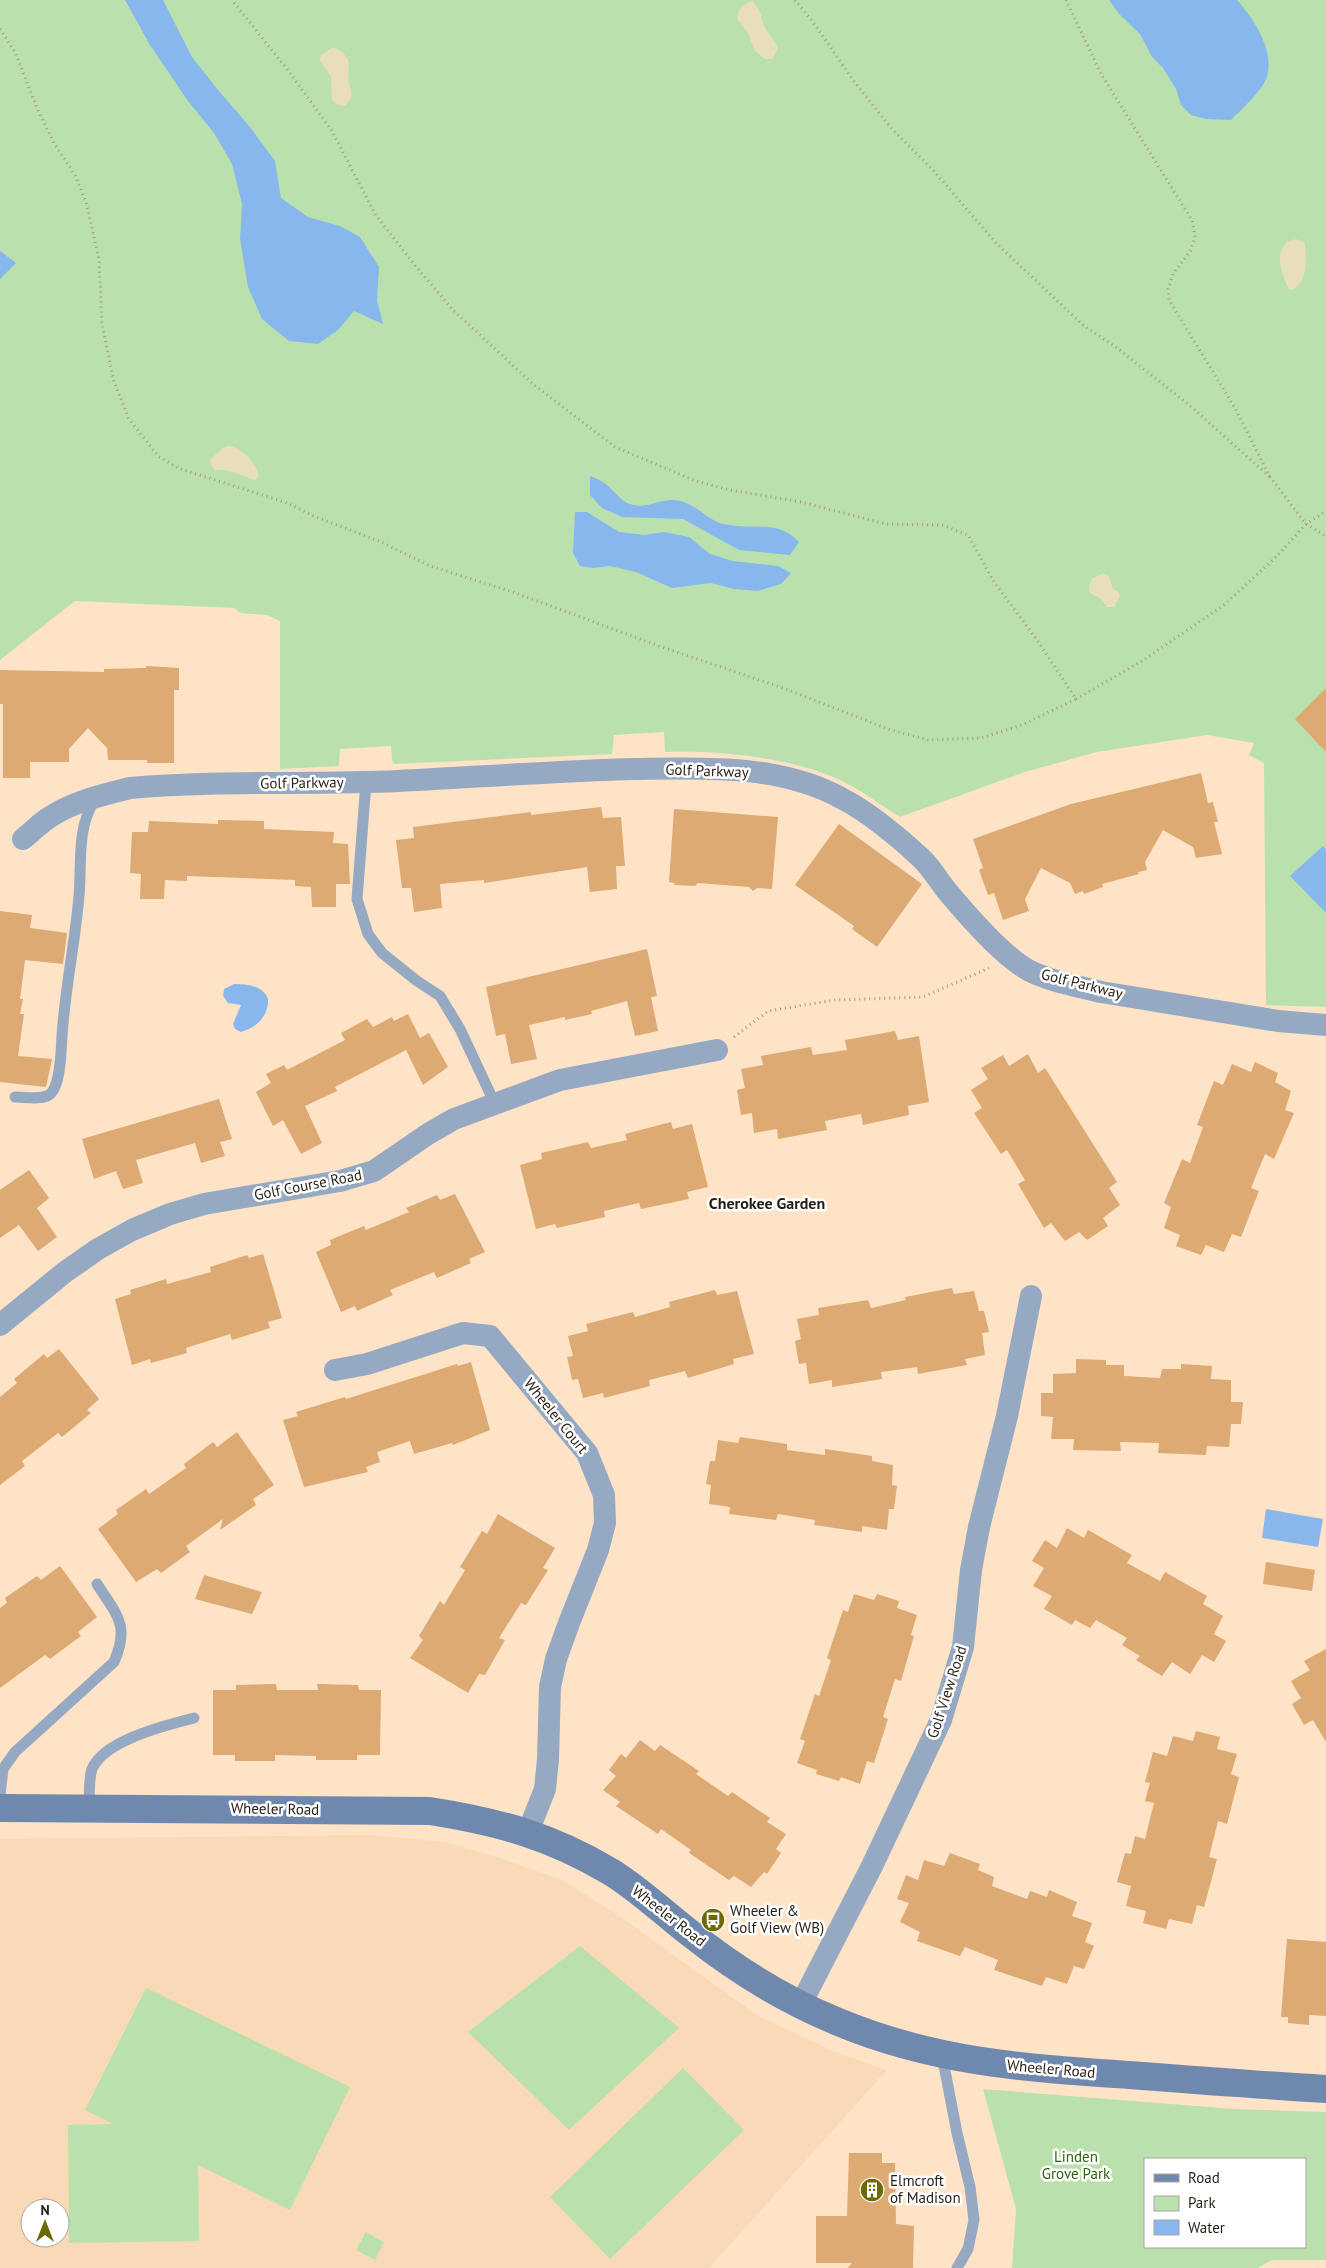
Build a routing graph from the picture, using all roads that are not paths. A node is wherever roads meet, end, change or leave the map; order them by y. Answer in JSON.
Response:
{"nodes":[{"id":1,"x":366,"y":782,"type":"junction"},
{"id":2,"x":97,"y":796,"type":"junction"},
{"id":3,"x":23,"y":839,"type":"dead end"},
{"id":4,"x":1326,"y":1025,"type":"edge"},
{"id":5,"x":717,"y":1050,"type":"road end"},
{"id":6,"x":15,"y":1096,"type":"dead end"},
{"id":7,"x":495,"y":1104,"type":"junction"},
{"id":8,"x":1031,"y":1296,"type":"dead end"},
{"id":9,"x":0,"y":1325,"type":"edge"},
{"id":10,"x":335,"y":1370,"type":"dead end"},
{"id":11,"x":97,"y":1584,"type":"dead end"},
{"id":12,"x":194,"y":1718,"type":"dead end"},
{"id":13,"x":0,"y":1794,"type":"edge"},
{"id":14,"x":0,"y":1808,"type":"edge"},
{"id":15,"x":89,"y":1808,"type":"junction"},
{"id":16,"x":528,"y":1832,"type":"junction"},
{"id":17,"x":801,"y":2004,"type":"junction"},
{"id":18,"x":942,"y":2055,"type":"junction"},
{"id":19,"x":1326,"y":2090,"type":"edge"},
{"id":20,"x":957,"y":2268,"type":"edge"}],
"edges":[{"from":1,"to":2,"type":"street","name":"Golf Parkway"},
{"from":1,"to":4,"type":"street","name":"Golf Parkway"},
{"from":1,"to":7,"type":"lane"},
{"from":2,"to":3,"type":"street","name":"Golf Parkway"},
{"from":2,"to":6,"type":"lane"},
{"from":5,"to":7,"type":"street","name":"Golf Course Road"},
{"from":7,"to":9,"type":"street","name":"Golf Course Road"},
{"from":8,"to":17,"type":"street","name":"Golf View Road"},
{"from":10,"to":16,"type":"street","name":"Wheeler Court"},
{"from":11,"to":13,"type":"lane"},
{"from":12,"to":15,"type":"lane"},
{"from":14,"to":15,"type":"street","name":"Wheeler Road"},
{"from":15,"to":16,"type":"street","name":"Wheeler Road"},
{"from":16,"to":17,"type":"street","name":"Wheeler Road"},
{"from":17,"to":18,"type":"street","name":"Wheeler Road"},
{"from":18,"to":19,"type":"street","name":"Wheeler Road"},
{"from":18,"to":20,"type":"lane"}]}
